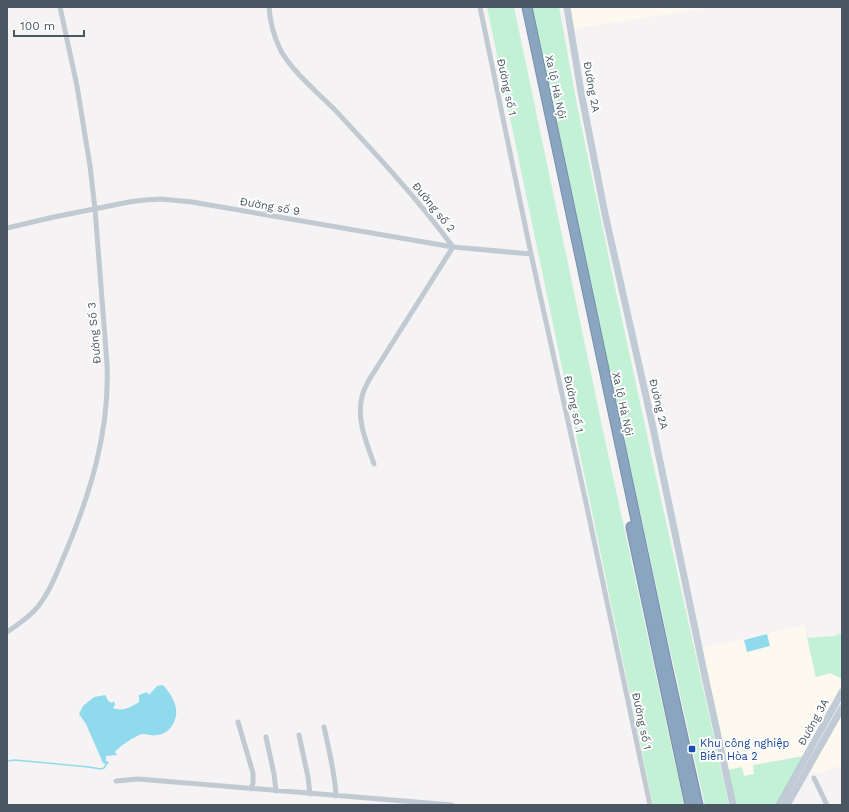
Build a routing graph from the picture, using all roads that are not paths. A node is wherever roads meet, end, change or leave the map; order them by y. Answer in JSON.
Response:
{"nodes":[{"id":1,"x":60,"y":7,"type":"edge"},
{"id":2,"x":269,"y":7,"type":"edge"},
{"id":3,"x":480,"y":7,"type":"edge"},
{"id":4,"x":520,"y":7,"type":"edge"},
{"id":5,"x":527,"y":7,"type":"edge"},
{"id":6,"x":567,"y":7,"type":"edge"},
{"id":7,"x":95,"y":209,"type":"junction"},
{"id":8,"x":7,"y":228,"type":"edge"},
{"id":9,"x":452,"y":247,"type":"junction"},
{"id":10,"x":531,"y":254,"type":"junction"},
{"id":11,"x":374,"y":464,"type":"dead end"},
{"id":12,"x":7,"y":632,"type":"edge"},
{"id":13,"x":842,"y":692,"type":"edge"},
{"id":14,"x":842,"y":708,"type":"edge"},
{"id":15,"x":238,"y":722,"type":"dead end"},
{"id":16,"x":324,"y":727,"type":"dead end"},
{"id":17,"x":299,"y":735,"type":"dead end"},
{"id":18,"x":266,"y":737,"type":"dead end"},
{"id":19,"x":814,"y":778,"type":"dead end"},
{"id":20,"x":116,"y":781,"type":"dead end"},
{"id":21,"x":251,"y":789,"type":"junction"},
{"id":22,"x":276,"y":791,"type":"junction"},
{"id":23,"x":310,"y":794,"type":"junction"},
{"id":24,"x":336,"y":796,"type":"junction"},
{"id":25,"x":452,"y":805,"type":"edge"},
{"id":26,"x":650,"y":805,"type":"edge"},
{"id":27,"x":690,"y":805,"type":"edge"},
{"id":28,"x":698,"y":805,"type":"edge"},
{"id":29,"x":733,"y":805,"type":"edge"},
{"id":30,"x":780,"y":805,"type":"edge"},
{"id":31,"x":787,"y":805,"type":"edge"},
{"id":32,"x":827,"y":805,"type":"edge"}],
"edges":[{"from":1,"to":7,"type":"street","name":"Đường Số 3"},
{"from":2,"to":9,"type":"street","name":"Đường số 2"},
{"from":3,"to":10,"type":"street","name":"Đường số 1"},
{"from":4,"to":27,"type":"highway","name":"Xa lộ Hà Nội"},
{"from":5,"to":28,"type":"highway","name":"Xa lộ Hà Nội"},
{"from":6,"to":29,"type":"street","name":"Đường 2A"},
{"from":7,"to":8,"type":"street","name":"Đường số 9"},
{"from":7,"to":9,"type":"street","name":"Đường số 9"},
{"from":7,"to":12,"type":"street","name":"Đường Số 3"},
{"from":9,"to":10,"type":"street","name":"Đường số 9"},
{"from":9,"to":11,"type":"street","name":"Đường số 2"},
{"from":10,"to":26,"type":"street","name":"Đường số 1"},
{"from":13,"to":30,"type":"street","name":"Đường 3A"},
{"from":14,"to":31,"type":"street","name":"Đường 3A"},
{"from":15,"to":21,"type":"street"},
{"from":16,"to":24,"type":"street"},
{"from":17,"to":23,"type":"street"},
{"from":18,"to":22,"type":"street"},
{"from":19,"to":32,"type":"street"},
{"from":20,"to":21,"type":"street"},
{"from":21,"to":22,"type":"street"},
{"from":22,"to":23,"type":"street"},
{"from":23,"to":24,"type":"street"},
{"from":24,"to":25,"type":"street"}]}
